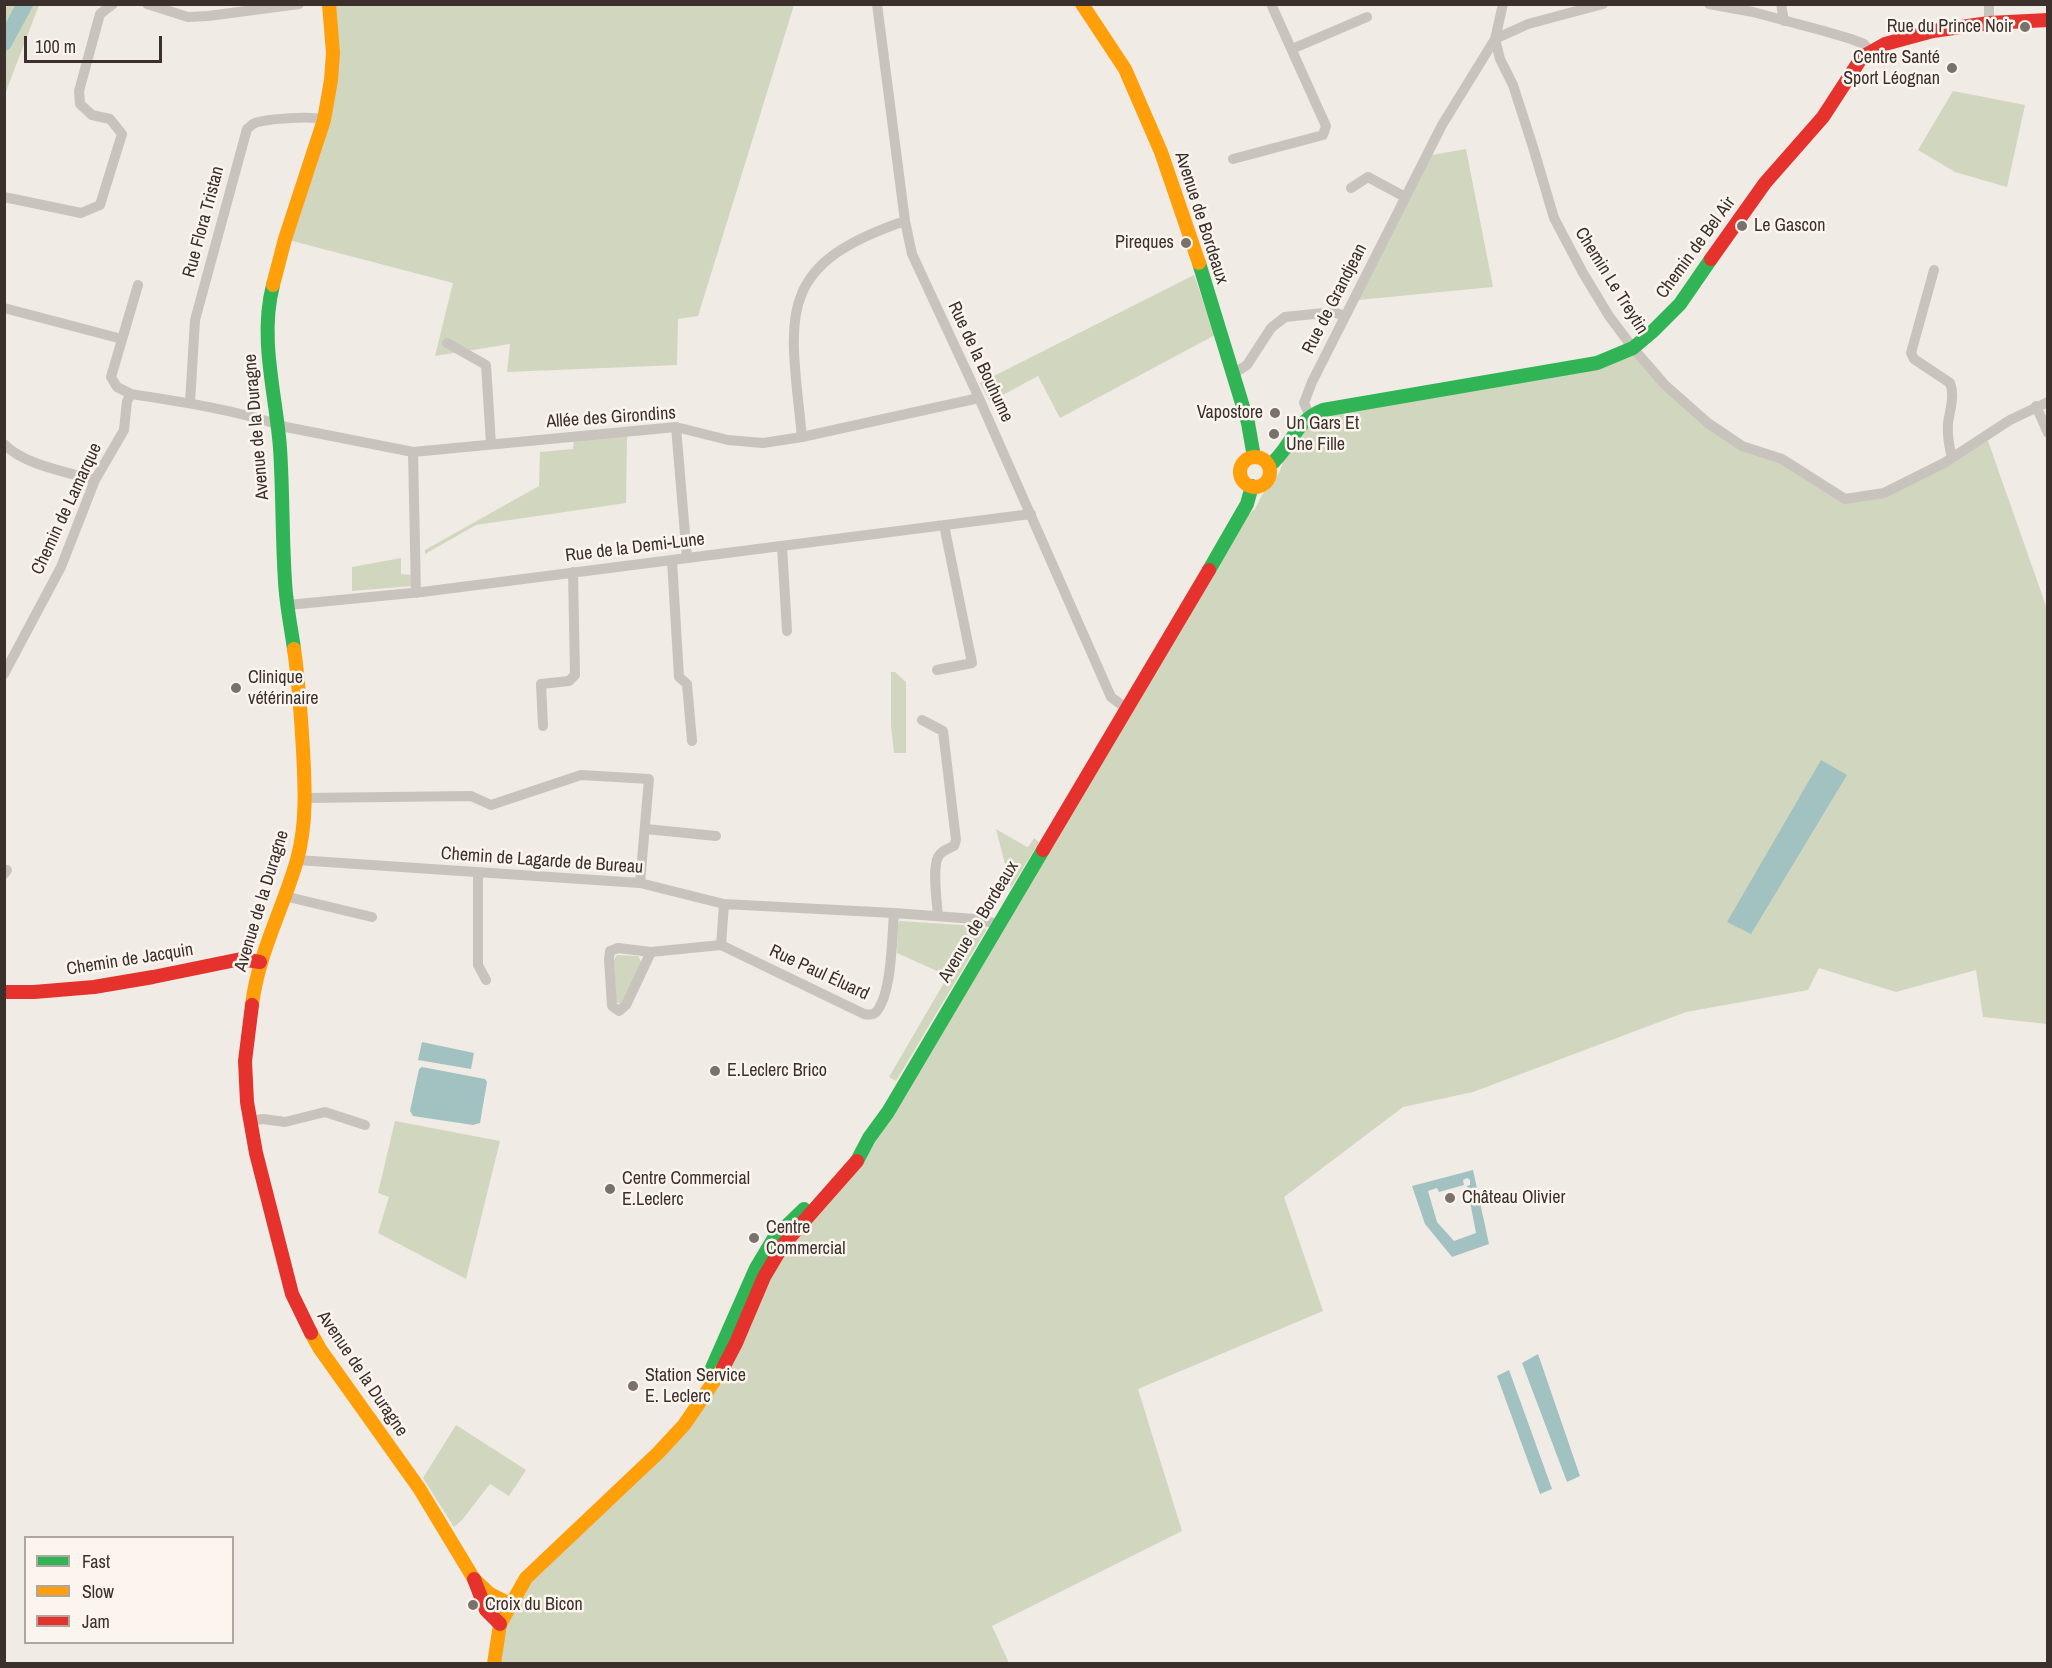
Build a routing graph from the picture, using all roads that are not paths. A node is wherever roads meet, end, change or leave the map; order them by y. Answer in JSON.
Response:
{"nodes":[{"id":1,"x":113,"y":4,"type":"edge"},
{"id":2,"x":147,"y":4,"type":"edge"},
{"id":3,"x":299,"y":4,"type":"edge"},
{"id":4,"x":328,"y":4,"type":"edge"},
{"id":5,"x":877,"y":4,"type":"edge"},
{"id":6,"x":1082,"y":4,"type":"edge"},
{"id":7,"x":1271,"y":4,"type":"edge"},
{"id":8,"x":1503,"y":4,"type":"edge"},
{"id":9,"x":1603,"y":4,"type":"edge"},
{"id":10,"x":1709,"y":4,"type":"edge"},
{"id":11,"x":1781,"y":4,"type":"edge"},
{"id":12,"x":1989,"y":4,"type":"edge"},
{"id":13,"x":1367,"y":17,"type":"dead end"},
{"id":14,"x":2048,"y":20,"type":"edge"},
{"id":15,"x":1784,"y":21,"type":"junction"},
{"id":16,"x":1989,"y":23,"type":"junction"},
{"id":17,"x":1496,"y":39,"type":"junction"},
{"id":18,"x":1292,"y":49,"type":"junction"},
{"id":19,"x":1870,"y":51,"type":"junction"},
{"id":20,"x":324,"y":120,"type":"junction"},
{"id":21,"x":1233,"y":159,"type":"dead end"},
{"id":22,"x":1351,"y":188,"type":"dead end"},
{"id":23,"x":4,"y":197,"type":"edge"},
{"id":24,"x":1405,"y":197,"type":"junction"},
{"id":25,"x":905,"y":221,"type":"junction"},
{"id":26,"x":1934,"y":270,"type":"dead end"},
{"id":27,"x":138,"y":285,"type":"dead end"},
{"id":28,"x":4,"y":308,"type":"edge"},
{"id":29,"x":1345,"y":316,"type":"junction"},
{"id":30,"x":122,"y":339,"type":"junction"},
{"id":31,"x":447,"y":343,"type":"dead end"},
{"id":32,"x":1633,"y":348,"type":"junction"},
{"id":33,"x":1233,"y":374,"type":"junction"},
{"id":34,"x":131,"y":394,"type":"junction"},
{"id":35,"x":979,"y":398,"type":"junction"},
{"id":36,"x":2048,"y":402,"type":"edge"},
{"id":37,"x":190,"y":403,"type":"junction"},
{"id":38,"x":2036,"y":406,"type":"junction"},
{"id":39,"x":1310,"y":416,"type":"junction"},
{"id":40,"x":278,"y":424,"type":"junction"},
{"id":41,"x":676,"y":427,"type":"junction"},
{"id":42,"x":2048,"y":433,"type":"edge"},
{"id":43,"x":802,"y":437,"type":"junction"},
{"id":44,"x":4,"y":444,"type":"edge"},
{"id":45,"x":491,"y":444,"type":"junction"},
{"id":46,"x":412,"y":452,"type":"junction"},
{"id":47,"x":1254,"y":457,"type":"junction"},
{"id":48,"x":1952,"y":458,"type":"junction"},
{"id":49,"x":1269,"y":466,"type":"junction"},
{"id":50,"x":95,"y":480,"type":"junction"},
{"id":51,"x":1252,"y":486,"type":"junction"},
{"id":52,"x":1031,"y":514,"type":"junction"},
{"id":53,"x":944,"y":525,"type":"junction"},
{"id":54,"x":782,"y":546,"type":"junction"},
{"id":55,"x":687,"y":558,"type":"junction"},
{"id":56,"x":672,"y":560,"type":"junction"},
{"id":57,"x":573,"y":572,"type":"junction"},
{"id":58,"x":416,"y":593,"type":"junction"},
{"id":59,"x":288,"y":605,"type":"junction"},
{"id":60,"x":787,"y":632,"type":"dead end"},
{"id":61,"x":937,"y":670,"type":"dead end"},
{"id":62,"x":4,"y":674,"type":"edge"},
{"id":63,"x":1127,"y":709,"type":"junction"},
{"id":64,"x":922,"y":720,"type":"dead end"},
{"id":65,"x":543,"y":726,"type":"dead end"},
{"id":66,"x":692,"y":741,"type":"dead end"},
{"id":67,"x":306,"y":798,"type":"junction"},
{"id":68,"x":646,"y":829,"type":"junction"},
{"id":69,"x":716,"y":836,"type":"dead end"},
{"id":70,"x":297,"y":860,"type":"junction"},
{"id":71,"x":478,"y":873,"type":"junction"},
{"id":72,"x":640,"y":883,"type":"junction"},
{"id":73,"x":285,"y":896,"type":"junction"},
{"id":74,"x":724,"y":904,"type":"junction"},
{"id":75,"x":894,"y":913,"type":"junction"},
{"id":76,"x":938,"y":916,"type":"junction"},
{"id":77,"x":372,"y":917,"type":"dead end"},
{"id":78,"x":998,"y":924,"type":"junction"},
{"id":79,"x":721,"y":945,"type":"junction"},
{"id":80,"x":651,"y":952,"type":"junction"},
{"id":81,"x":260,"y":962,"type":"junction"},
{"id":82,"x":486,"y":980,"type":"dead end"},
{"id":83,"x":4,"y":992,"type":"edge"},
{"id":84,"x":249,"y":1121,"type":"junction"},
{"id":85,"x":365,"y":1125,"type":"dead end"},
{"id":86,"x":869,"y":1138,"type":"junction"},
{"id":87,"x":661,"y":1449,"type":"junction"},
{"id":88,"x":474,"y":1580,"type":"junction"},
{"id":89,"x":510,"y":1604,"type":"junction"},
{"id":90,"x":500,"y":1624,"type":"junction"},
{"id":91,"x":494,"y":1664,"type":"edge"}],
"edges":[{"from":1,"to":23,"type":"street"},
{"from":2,"to":3,"type":"street"},
{"from":4,"to":20,"type":"street","name":"Avenue de la Duragne"},
{"from":5,"to":25,"type":"street","name":"Rue de la Bouhume"},
{"from":6,"to":33,"type":"street","name":"Avenue de Bordeaux"},
{"from":7,"to":18,"type":"street"},
{"from":8,"to":17,"type":"street","name":"Rue de Grandjean"},
{"from":9,"to":17,"type":"street"},
{"from":10,"to":15,"type":"street"},
{"from":11,"to":15,"type":"street"},
{"from":12,"to":16,"type":"street"},
{"from":13,"to":18,"type":"street"},
{"from":14,"to":16,"type":"street","name":"Chemin de Bel Air"},
{"from":15,"to":19,"type":"street"},
{"from":16,"to":19,"type":"street","name":"Chemin de Bel Air"},
{"from":17,"to":24,"type":"street","name":"Rue de Grandjean"},
{"from":17,"to":32,"type":"street","name":"Chemin Le Treytin"},
{"from":18,"to":21,"type":"street"},
{"from":19,"to":32,"type":"street","name":"Chemin de Bel Air"},
{"from":20,"to":37,"type":"street","name":"Rue Flora Tristan"},
{"from":20,"to":40,"type":"street","name":"Avenue de la Duragne"},
{"from":22,"to":24,"type":"street"},
{"from":24,"to":29,"type":"street","name":"Rue de Grandjean"},
{"from":25,"to":35,"type":"street","name":"Rue de la Bouhume"},
{"from":25,"to":43,"type":"street"},
{"from":26,"to":48,"type":"street"},
{"from":27,"to":30,"type":"street"},
{"from":28,"to":30,"type":"street"},
{"from":29,"to":33,"type":"street"},
{"from":29,"to":39,"type":"street","name":"Rue de Grandjean"},
{"from":30,"to":34,"type":"street"},
{"from":31,"to":45,"type":"street"},
{"from":32,"to":39,"type":"street","name":"Chemin de Bel Air"},
{"from":32,"to":48,"type":"street","name":"Chemin Le Treytin"},
{"from":33,"to":47,"type":"street","name":"Avenue de Bordeaux"},
{"from":34,"to":37,"type":"street"},
{"from":34,"to":50,"type":"street","name":"Chemin de Lamarque"},
{"from":35,"to":43,"type":"street","name":"Allée des Girondins"},
{"from":35,"to":52,"type":"street","name":"Rue de la Bouhume"},
{"from":36,"to":38,"type":"street","name":"Chemin Le Treytin"},
{"from":37,"to":40,"type":"street"},
{"from":38,"to":42,"type":"street"},
{"from":38,"to":48,"type":"street","name":"Chemin Le Treytin"},
{"from":39,"to":49,"type":"street","name":"Chemin de Bel Air"},
{"from":40,"to":46,"type":"street","name":"Allée des Girondins"},
{"from":40,"to":59,"type":"street","name":"Avenue de la Duragne"},
{"from":41,"to":43,"type":"street","name":"Allée des Girondins"},
{"from":41,"to":45,"type":"street","name":"Allée des Girondins"},
{"from":41,"to":55,"type":"street"},
{"from":44,"to":50,"type":"street"},
{"from":45,"to":46,"type":"street","name":"Allée des Girondins"},
{"from":46,"to":58,"type":"street"},
{"from":47,"to":49,"type":"street"},
{"from":47,"to":51,"type":"street"},
{"from":49,"to":51,"type":"street"},
{"from":50,"to":62,"type":"street","name":"Chemin de Lamarque"},
{"from":51,"to":63,"type":"street","name":"Avenue de Bordeaux"},
{"from":52,"to":53,"type":"street","name":"Rue de la Demi-Lune"},
{"from":52,"to":63,"type":"street","name":"Rue de la Bouhume"},
{"from":53,"to":54,"type":"street","name":"Rue de la Demi-Lune"},
{"from":53,"to":61,"type":"street"},
{"from":54,"to":55,"type":"street","name":"Rue de la Demi-Lune"},
{"from":54,"to":60,"type":"street"},
{"from":55,"to":56,"type":"street","name":"Rue de la Demi-Lune"},
{"from":56,"to":57,"type":"street","name":"Rue de la Demi-Lune"},
{"from":56,"to":66,"type":"street"},
{"from":57,"to":58,"type":"street","name":"Rue de la Demi-Lune"},
{"from":57,"to":65,"type":"street"},
{"from":58,"to":59,"type":"street","name":"Rue de la Demi-Lune"},
{"from":59,"to":67,"type":"street","name":"Avenue de la Duragne"},
{"from":63,"to":78,"type":"street","name":"Avenue de Bordeaux"},
{"from":64,"to":76,"type":"street"},
{"from":67,"to":68,"type":"street"},
{"from":67,"to":70,"type":"street","name":"Avenue de la Duragne"},
{"from":68,"to":69,"type":"street"},
{"from":68,"to":72,"type":"street"},
{"from":70,"to":71,"type":"street","name":"Chemin de Lagarde de Bureau"},
{"from":70,"to":73,"type":"street","name":"Avenue de la Duragne"},
{"from":71,"to":72,"type":"street","name":"Chemin de Lagarde de Bureau"},
{"from":71,"to":82,"type":"street"},
{"from":72,"to":74,"type":"street","name":"Chemin de Lagarde de Bureau"},
{"from":73,"to":77,"type":"street"},
{"from":73,"to":81,"type":"street","name":"Avenue de la Duragne"},
{"from":74,"to":75,"type":"street","name":"Chemin de Lagarde de Bureau"},
{"from":74,"to":79,"type":"street"},
{"from":75,"to":76,"type":"street","name":"Chemin de Lagarde de Bureau"},
{"from":75,"to":79,"type":"street","name":"Rue Paul Éluard"},
{"from":76,"to":78,"type":"street","name":"Chemin de Lagarde de Bureau"},
{"from":78,"to":86,"type":"street","name":"Avenue de Bordeaux"},
{"from":79,"to":80,"type":"street"},
{"from":80,"to":80,"type":"street"},
{"from":81,"to":83,"type":"street","name":"Chemin de Jacquin"},
{"from":81,"to":84,"type":"street","name":"Avenue de la Duragne"},
{"from":84,"to":85,"type":"street"},
{"from":84,"to":88,"type":"street","name":"Avenue de la Duragne"},
{"from":86,"to":87,"type":"street","name":"Avenue de Bordeaux"},
{"from":86,"to":87,"type":"street"},
{"from":87,"to":89,"type":"street"},
{"from":88,"to":89,"type":"street","name":"Avenue de la Duragne"},
{"from":88,"to":90,"type":"street","name":"Avenue de la Duragne"},
{"from":89,"to":90,"type":"street"},
{"from":90,"to":91,"type":"street"}]}
